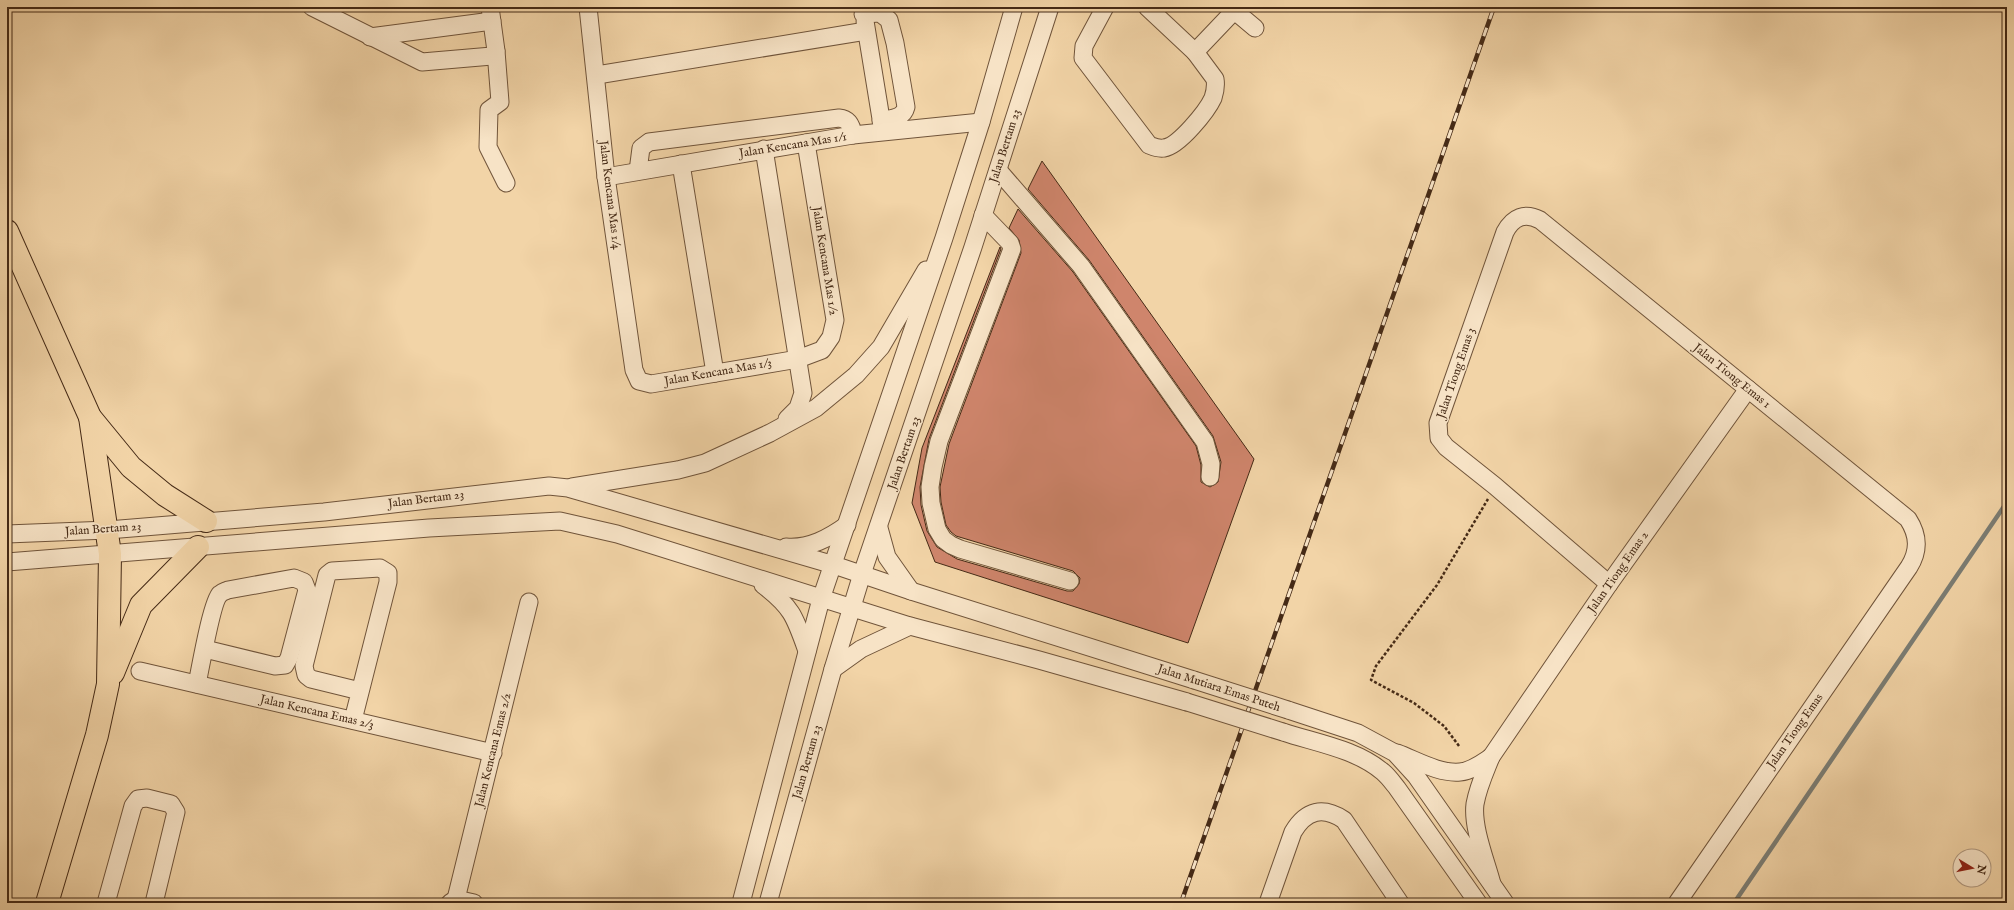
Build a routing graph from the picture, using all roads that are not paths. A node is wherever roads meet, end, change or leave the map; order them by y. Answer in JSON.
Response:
{"nodes":[{"id":1,"x":312,"y":7,"type":"edge"},
{"id":2,"x":588,"y":7,"type":"edge"},
{"id":3,"x":1014,"y":7,"type":"edge"},
{"id":4,"x":1105,"y":7,"type":"edge"},
{"id":5,"x":1147,"y":7,"type":"edge"},
{"id":6,"x":1051,"y":8,"type":"edge"},
{"id":7,"x":1232,"y":9,"type":"edge"},
{"id":8,"x":863,"y":11,"type":"edge"},
{"id":9,"x":491,"y":14,"type":"edge"},
{"id":10,"x":1255,"y":28,"type":"dead end"},
{"id":11,"x":866,"y":31,"type":"junction"},
{"id":12,"x":370,"y":37,"type":"junction"},
{"id":13,"x":496,"y":51,"type":"junction"},
{"id":14,"x":1195,"y":52,"type":"junction"},
{"id":15,"x":597,"y":75,"type":"junction"},
{"id":16,"x":981,"y":122,"type":"junction"},
{"id":17,"x":882,"y":126,"type":"junction"},
{"id":18,"x":853,"y":135,"type":"junction"},
{"id":19,"x":806,"y":143,"type":"junction"},
{"id":20,"x":764,"y":149,"type":"junction"},
{"id":21,"x":681,"y":164,"type":"junction"},
{"id":22,"x":998,"y":170,"type":"junction"},
{"id":23,"x":638,"y":171,"type":"junction"},
{"id":24,"x":606,"y":177,"type":"junction"},
{"id":25,"x":506,"y":183,"type":"dead end"},
{"id":26,"x":983,"y":215,"type":"junction"},
{"id":27,"x":1520,"y":217,"type":"joint"},
{"id":28,"x":7,"y":231,"type":"edge"},
{"id":29,"x":944,"y":238,"type":"junction"},
{"id":30,"x":798,"y":359,"type":"junction"},
{"id":31,"x":715,"y":373,"type":"junction"},
{"id":32,"x":639,"y":381,"type":"joint"},
{"id":33,"x":1748,"y":389,"type":"junction"},
{"id":34,"x":90,"y":417,"type":"junction"},
{"id":35,"x":770,"y":433,"type":"junction"},
{"id":36,"x":1210,"y":477,"type":"dead end"},
{"id":37,"x":568,"y":488,"type":"junction"},
{"id":38,"x":206,"y":521,"type":"junction"},
{"id":39,"x":847,"y":525,"type":"junction"},
{"id":40,"x":878,"y":528,"type":"junction"},
{"id":41,"x":108,"y":530,"type":"junction"},
{"id":42,"x":13,"y":534,"type":"edge"},
{"id":43,"x":766,"y":545,"type":"junction"},
{"id":44,"x":198,"y":547,"type":"junction"},
{"id":45,"x":110,"y":554,"type":"junction"},
{"id":46,"x":1914,"y":560,"type":"joint"},
{"id":47,"x":13,"y":562,"type":"edge"},
{"id":48,"x":834,"y":565,"type":"junction"},
{"id":49,"x":862,"y":574,"type":"junction"},
{"id":50,"x":754,"y":578,"type":"junction"},
{"id":51,"x":1070,"y":581,"type":"dead end"},
{"id":52,"x":1609,"y":584,"type":"junction"},
{"id":53,"x":911,"y":591,"type":"junction"},
{"id":54,"x":821,"y":599,"type":"junction"},
{"id":55,"x":529,"y":602,"type":"dead end"},
{"id":56,"x":851,"y":608,"type":"junction"},
{"id":57,"x":910,"y":626,"type":"junction"},
{"id":58,"x":205,"y":649,"type":"junction"},
{"id":59,"x":807,"y":650,"type":"junction"},
{"id":60,"x":833,"y":669,"type":"junction"},
{"id":61,"x":140,"y":671,"type":"dead end"},
{"id":62,"x":108,"y":684,"type":"junction"},
{"id":63,"x":197,"y":684,"type":"junction"},
{"id":64,"x":360,"y":691,"type":"junction"},
{"id":65,"x":352,"y":720,"type":"junction"},
{"id":66,"x":493,"y":753,"type":"junction"},
{"id":67,"x":1395,"y":753,"type":"junction"},
{"id":68,"x":1492,"y":756,"type":"junction"},
{"id":69,"x":1492,"y":884,"type":"junction"},
{"id":70,"x":453,"y":901,"type":"edge"},
{"id":71,"x":46,"y":903,"type":"edge"},
{"id":72,"x":106,"y":903,"type":"edge"},
{"id":73,"x":154,"y":903,"type":"edge"},
{"id":74,"x":474,"y":903,"type":"edge"},
{"id":75,"x":741,"y":903,"type":"edge"},
{"id":76,"x":768,"y":903,"type":"edge"},
{"id":77,"x":1268,"y":903,"type":"edge"},
{"id":78,"x":1400,"y":903,"type":"edge"},
{"id":79,"x":1478,"y":903,"type":"edge"},
{"id":80,"x":1505,"y":903,"type":"edge"},
{"id":81,"x":1677,"y":903,"type":"edge"}],
"edges":[{"from":1,"to":12,"type":"street"},
{"from":2,"to":15,"type":"street","name":"Jalan Kencana Mas 1/4"},
{"from":3,"to":16,"type":"street"},
{"from":4,"to":14,"type":"street"},
{"from":5,"to":14,"type":"street"},
{"from":6,"to":22,"type":"street","name":"Jalan Bertam 23"},
{"from":7,"to":10,"type":"street"},
{"from":7,"to":14,"type":"street"},
{"from":8,"to":11,"type":"street"},
{"from":8,"to":17,"type":"street"},
{"from":9,"to":12,"type":"street"},
{"from":9,"to":13,"type":"street"},
{"from":11,"to":15,"type":"street"},
{"from":11,"to":17,"type":"street"},
{"from":12,"to":13,"type":"street"},
{"from":13,"to":25,"type":"street"},
{"from":15,"to":24,"type":"street","name":"Jalan Kencana Mas 1/4"},
{"from":16,"to":17,"type":"street","name":"Jalan Kencana Mas 1/1"},
{"from":16,"to":29,"type":"street"},
{"from":17,"to":18,"type":"street","name":"Jalan Kencana Mas 1/1"},
{"from":18,"to":19,"type":"street","name":"Jalan Kencana Mas 1/1"},
{"from":18,"to":23,"type":"street"},
{"from":19,"to":20,"type":"street","name":"Jalan Kencana Mas 1/1"},
{"from":19,"to":30,"type":"street","name":"Jalan Kencana Mas 1/2"},
{"from":20,"to":21,"type":"street","name":"Jalan Kencana Mas 1/1"},
{"from":20,"to":30,"type":"street"},
{"from":21,"to":23,"type":"street","name":"Jalan Kencana Mas 1/1"},
{"from":21,"to":31,"type":"street"},
{"from":22,"to":26,"type":"street","name":"Jalan Bertam 23"},
{"from":22,"to":36,"type":"street"},
{"from":23,"to":24,"type":"street","name":"Jalan Kencana Mas 1/1"},
{"from":24,"to":32,"type":"street","name":"Jalan Kencana Mas 1/4"},
{"from":26,"to":40,"type":"street","name":"Jalan Bertam 23"},
{"from":26,"to":51,"type":"street"},
{"from":27,"to":33,"type":"street","name":"Jalan Tiong Emas 1"},
{"from":27,"to":52,"type":"street","name":"Jalan Tiong Emas 3"},
{"from":28,"to":34,"type":"highway"},
{"from":29,"to":35,"type":"street"},
{"from":29,"to":39,"type":"street"},
{"from":30,"to":31,"type":"street","name":"Jalan Kencana Mas 1/3"},
{"from":30,"to":35,"type":"street"},
{"from":31,"to":32,"type":"street","name":"Jalan Kencana Mas 1/3"},
{"from":33,"to":46,"type":"street","name":"Jalan Tiong Emas 1"},
{"from":33,"to":52,"type":"street","name":"Jalan Tiong Emas 2"},
{"from":34,"to":38,"type":"highway"},
{"from":34,"to":41,"type":"highway"},
{"from":35,"to":37,"type":"street"},
{"from":37,"to":38,"type":"street","name":"Jalan Bertam 23"},
{"from":37,"to":43,"type":"street","name":"Jalan Bertam 23"},
{"from":38,"to":41,"type":"street","name":"Jalan Bertam 23"},
{"from":39,"to":43,"type":"street"},
{"from":39,"to":48,"type":"street"},
{"from":40,"to":49,"type":"street","name":"Jalan Bertam 23"},
{"from":40,"to":53,"type":"street"},
{"from":41,"to":42,"type":"street","name":"Jalan Bertam 23"},
{"from":41,"to":45,"type":"highway"},
{"from":43,"to":48,"type":"street","name":"Jalan Bertam 23"},
{"from":44,"to":45,"type":"street","name":"Jalan Bertam 23"},
{"from":44,"to":50,"type":"street","name":"Jalan Bertam 23"},
{"from":44,"to":62,"type":"highway"},
{"from":45,"to":47,"type":"street","name":"Jalan Bertam 23"},
{"from":45,"to":62,"type":"highway"},
{"from":46,"to":81,"type":"street","name":"Jalan Tiong Emas"},
{"from":48,"to":49,"type":"street","name":"Jalan Bertam 23"},
{"from":48,"to":54,"type":"street"},
{"from":49,"to":53,"type":"street","name":"Jalan Mutiara Emas Puteh"},
{"from":49,"to":56,"type":"street","name":"Jalan Bertam 23"},
{"from":50,"to":54,"type":"street","name":"Jalan Bertam 23"},
{"from":50,"to":59,"type":"street"},
{"from":52,"to":68,"type":"street","name":"Jalan Tiong Emas 2"},
{"from":53,"to":67,"type":"street","name":"Jalan Mutiara Emas Puteh","bridge":true},
{"from":54,"to":56,"type":"street","name":"Jalan Bertam 23"},
{"from":54,"to":59,"type":"street"},
{"from":55,"to":66,"type":"street","name":"Jalan Kencana Emas 2/2"},
{"from":56,"to":57,"type":"street","name":"Jalan Mutiara Emas Puteh"},
{"from":56,"to":60,"type":"street","name":"Jalan Bertam 23"},
{"from":57,"to":60,"type":"street"},
{"from":57,"to":79,"type":"street","name":"Jalan Mutiara Emas Puteh","bridge":true},
{"from":58,"to":58,"type":"street"},
{"from":58,"to":63,"type":"street"},
{"from":59,"to":75,"type":"street"},
{"from":60,"to":76,"type":"street","name":"Jalan Bertam 23"},
{"from":61,"to":63,"type":"street","name":"Jalan Kencana Emas 2/3"},
{"from":62,"to":71,"type":"highway"},
{"from":63,"to":65,"type":"street","name":"Jalan Kencana Emas 2/3"},
{"from":64,"to":64,"type":"street"},
{"from":64,"to":65,"type":"street"},
{"from":65,"to":66,"type":"street","name":"Jalan Kencana Emas 2/3"},
{"from":66,"to":70,"type":"street","name":"Jalan Kencana Emas 2/2"},
{"from":67,"to":68,"type":"street","name":"Jalan Tiong Emas 2"},
{"from":67,"to":69,"type":"street","name":"Jalan Mutiara Emas Puteh"},
{"from":68,"to":69,"type":"street","name":"Jalan Tiong Emas 2"},
{"from":69,"to":80,"type":"street","name":"Jalan Mutiara Emas Puteh"},
{"from":70,"to":74,"type":"street"},
{"from":72,"to":73,"type":"street"},
{"from":77,"to":78,"type":"street"}]}
